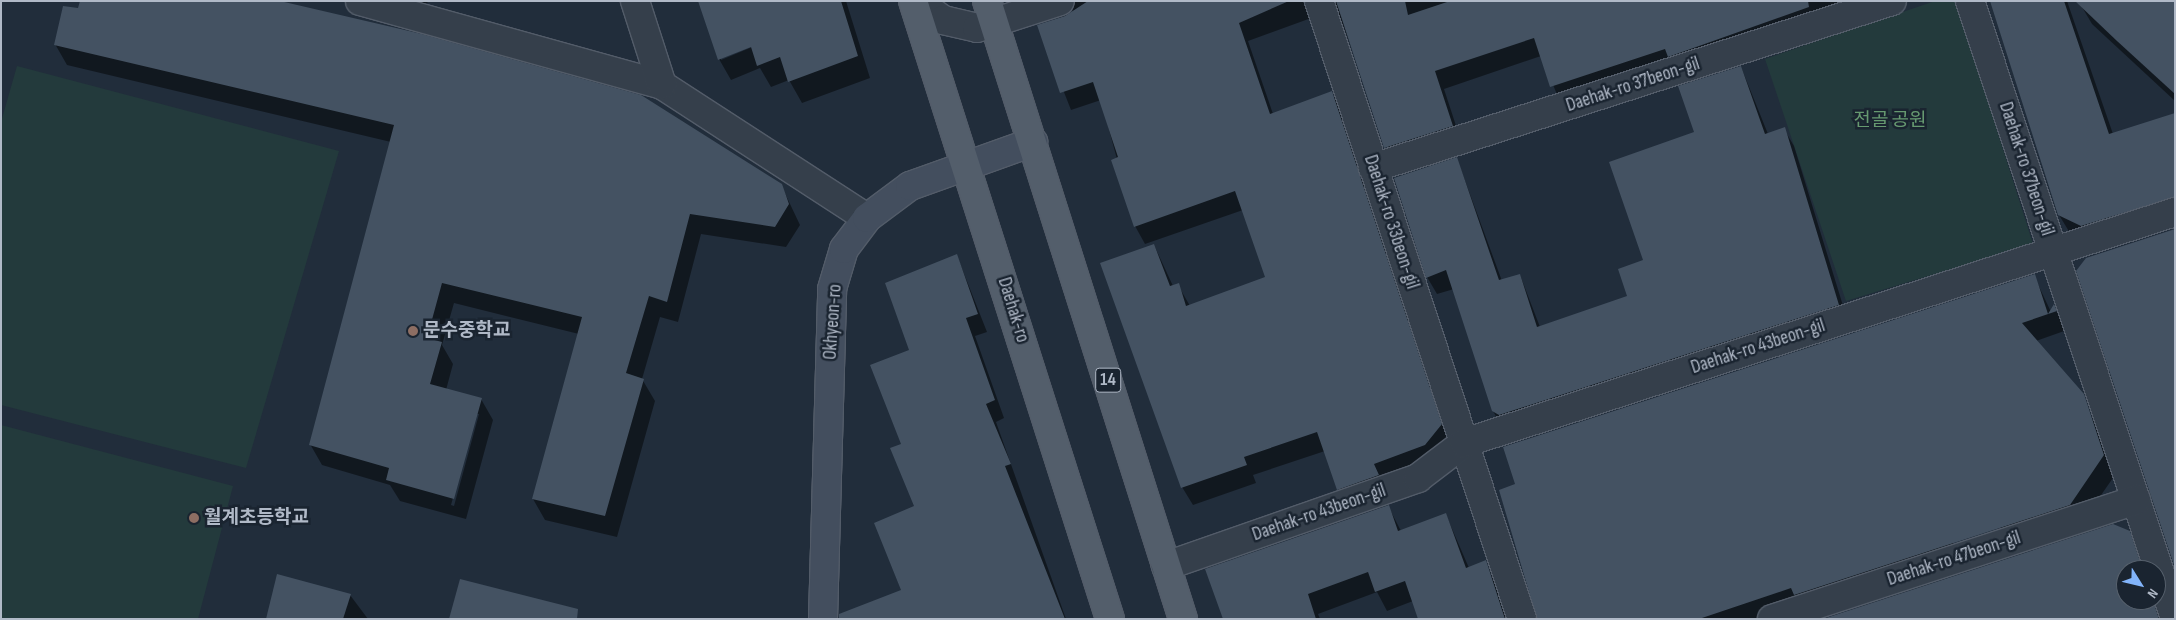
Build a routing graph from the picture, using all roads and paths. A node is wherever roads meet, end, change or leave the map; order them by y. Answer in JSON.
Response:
{"nodes":[{"id":1,"x":360,"y":1,"type":"edge"},
{"id":2,"x":635,"y":1,"type":"edge"},
{"id":3,"x":913,"y":1,"type":"edge"},
{"id":4,"x":917,"y":1,"type":"edge"},
{"id":5,"x":1060,"y":1,"type":"edge"},
{"id":6,"x":1319,"y":1,"type":"edge"},
{"id":7,"x":1892,"y":1,"type":"edge"},
{"id":8,"x":1970,"y":1,"type":"edge"},
{"id":9,"x":413,"y":7,"type":"edge"},
{"id":10,"x":991,"y":13,"type":"edge"},
{"id":11,"x":662,"y":85,"type":"junction"},
{"id":12,"x":1033,"y":142,"type":"junction"},
{"id":13,"x":967,"y":166,"type":"junction"},
{"id":14,"x":1373,"y":168,"type":"junction"},
{"id":15,"x":2175,"y":212,"type":"edge"},
{"id":16,"x":867,"y":218,"type":"junction"},
{"id":17,"x":2053,"y":251,"type":"junction"},
{"id":18,"x":1464,"y":443,"type":"junction"},
{"id":19,"x":2136,"y":500,"type":"junction"},
{"id":20,"x":1166,"y":566,"type":"junction"},
{"id":21,"x":2175,"y":618,"type":"edge"},
{"id":22,"x":823,"y":619,"type":"edge"},
{"id":23,"x":1110,"y":619,"type":"edge"},
{"id":24,"x":1183,"y":619,"type":"edge"},
{"id":25,"x":1522,"y":619,"type":"edge"},
{"id":26,"x":1772,"y":619,"type":"edge"}],
"edges":[{"from":1,"to":9,"type":"street"},
{"from":2,"to":11,"type":"street"},
{"from":3,"to":13,"type":"main road","name":"Daehak-ro"},
{"from":4,"to":10,"type":"street"},
{"from":5,"to":10,"type":"street"},
{"from":6,"to":14,"type":"street","name":"Daehak-ro 33beon-gil"},
{"from":7,"to":14,"type":"street","name":"Daehak-ro 37beon-gil"},
{"from":8,"to":17,"type":"street","name":"Daehak-ro 37beon-gil"},
{"from":9,"to":11,"type":"street"},
{"from":10,"to":12,"type":"main road","number":"14"},
{"from":11,"to":16,"type":"street"},
{"from":12,"to":13,"type":"main road","name":"Okhyeon-ro"},
{"from":12,"to":20,"type":"main road","number":"14"},
{"from":13,"to":16,"type":"main road","name":"Okhyeon-ro"},
{"from":13,"to":23,"type":"main road","name":"Daehak-ro"},
{"from":14,"to":18,"type":"street","name":"Daehak-ro 33beon-gil"},
{"from":15,"to":17,"type":"street","name":"Daehak-ro 43beon-gil"},
{"from":16,"to":22,"type":"main road","name":"Okhyeon-ro"},
{"from":17,"to":18,"type":"street","name":"Daehak-ro 43beon-gil"},
{"from":17,"to":19,"type":"street"},
{"from":18,"to":20,"type":"street","name":"Daehak-ro 43beon-gil"},
{"from":18,"to":25,"type":"street"},
{"from":19,"to":21,"type":"street"},
{"from":19,"to":26,"type":"street","name":"Daehak-ro 47beon-gil"},
{"from":20,"to":24,"type":"main road","number":"14"}]}
